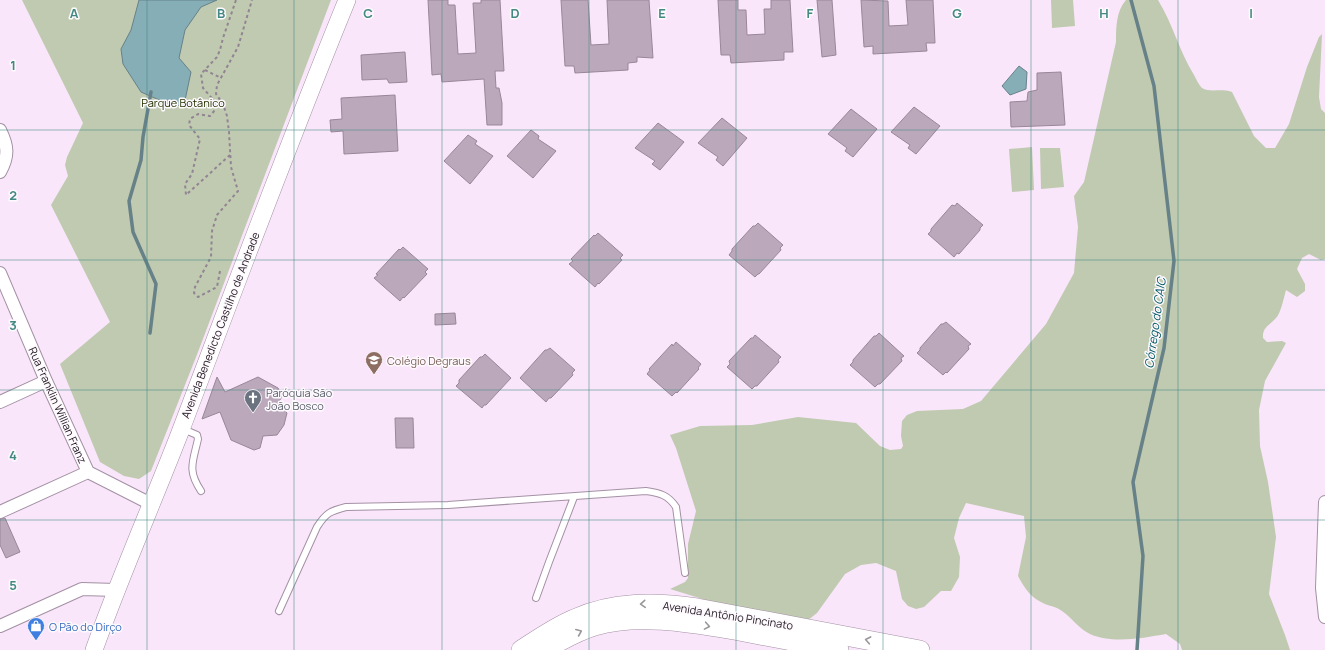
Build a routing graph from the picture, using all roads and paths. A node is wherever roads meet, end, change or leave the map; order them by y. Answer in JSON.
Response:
{"nodes":[{"id":1,"x":236,"y":0,"type":"edge"},
{"id":2,"x":252,"y":0,"type":"edge"},
{"id":3,"x":347,"y":0,"type":"edge"},
{"id":4,"x":205,"y":70,"type":"junction"},
{"id":5,"x":221,"y":78,"type":"junction"},
{"id":6,"x":0,"y":130,"type":"edge"},
{"id":7,"x":231,"y":154,"type":"junction"},
{"id":8,"x":0,"y":172,"type":"edge"},
{"id":9,"x":220,"y":271,"type":"dead end"},
{"id":10,"x":0,"y":273,"type":"edge"},
{"id":11,"x":4,"y":289,"type":"edge"},
{"id":12,"x":46,"y":381,"type":"junction"},
{"id":13,"x":0,"y":402,"type":"edge"},
{"id":14,"x":181,"y":428,"type":"junction"},
{"id":15,"x":88,"y":472,"type":"junction"},
{"id":16,"x":201,"y":491,"type":"dead end"},
{"id":17,"x":574,"y":497,"type":"junction"},
{"id":18,"x":1325,"y":502,"type":"edge"},
{"id":19,"x":151,"y":504,"type":"junction"},
{"id":20,"x":0,"y":512,"type":"edge"},
{"id":21,"x":685,"y":573,"type":"dead end"},
{"id":22,"x":116,"y":590,"type":"junction"},
{"id":23,"x":536,"y":598,"type":"dead end"},
{"id":24,"x":279,"y":611,"type":"dead end"},
{"id":25,"x":1325,"y":617,"type":"edge"},
{"id":26,"x":0,"y":626,"type":"edge"},
{"id":27,"x":94,"y":650,"type":"edge"},
{"id":28,"x":521,"y":650,"type":"edge"},
{"id":29,"x":545,"y":650,"type":"edge"},
{"id":30,"x":839,"y":650,"type":"edge"},
{"id":31,"x":920,"y":650,"type":"edge"}],
"edges":[{"from":1,"to":4,"type":"path"},
{"from":2,"to":5,"type":"path"},
{"from":3,"to":14,"type":"main road","name":"Avenida Benedicto Castilho de Andrade"},
{"from":4,"to":5,"type":"path"},
{"from":4,"to":7,"type":"path"},
{"from":5,"to":7,"type":"path"},
{"from":6,"to":8,"type":"street"},
{"from":7,"to":9,"type":"path"},
{"from":10,"to":11,"type":"street","name":"Rua Franklin Willian Franz"},
{"from":11,"to":12,"type":"street","name":"Rua Franklin Willian Franz"},
{"from":12,"to":13,"type":"street"},
{"from":12,"to":15,"type":"street","name":"Rua Franklin Willian Franz"},
{"from":14,"to":16,"type":"lane"},
{"from":14,"to":19,"type":"main road","name":"Avenida Benedicto Castilho de Andrade"},
{"from":15,"to":19,"type":"street","name":"Rua Franklin Willian Franz"},
{"from":15,"to":20,"type":"street"},
{"from":17,"to":21,"type":"lane"},
{"from":17,"to":23,"type":"lane"},
{"from":17,"to":24,"type":"lane"},
{"from":18,"to":25,"type":"street"},
{"from":19,"to":22,"type":"main road","name":"Avenida Benedicto Castilho de Andrade"},
{"from":22,"to":26,"type":"street"},
{"from":22,"to":27,"type":"main road","name":"Avenida Benedicto Castilho de Andrade"},
{"from":31,"to":28,"type":"main road","name":"Avenida Antônio Pincinato","one_way":true},
{"from":29,"to":30,"type":"main road","name":"Avenida Antônio Pincinato","one_way":true}]}
